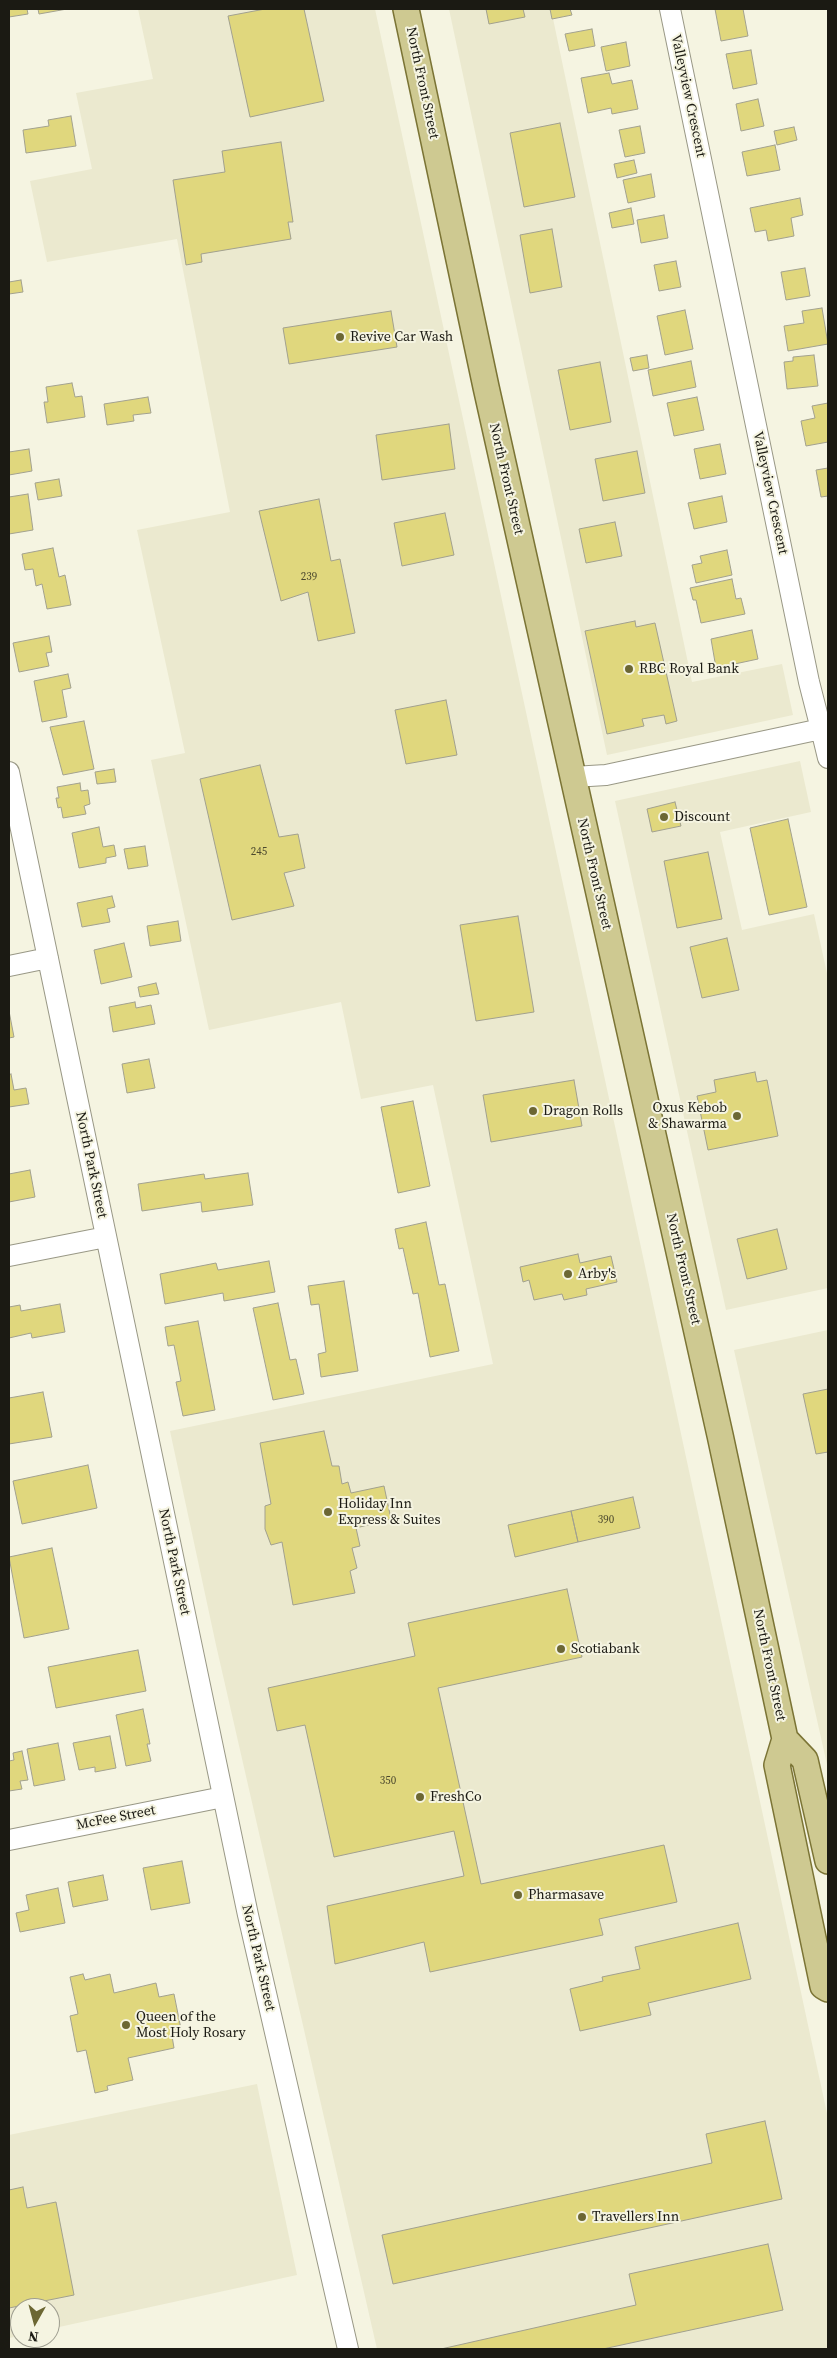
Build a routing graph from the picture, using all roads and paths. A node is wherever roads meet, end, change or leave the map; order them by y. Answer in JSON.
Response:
{"nodes":[{"id":1,"x":406,"y":9,"type":"edge"},
{"id":2,"x":670,"y":9,"type":"edge"},
{"id":3,"x":821,"y":729,"type":"junction"},
{"id":4,"x":828,"y":758,"type":"edge"},
{"id":5,"x":9,"y":772,"type":"edge"},
{"id":6,"x":573,"y":777,"type":"junction"},
{"id":7,"x":48,"y":958,"type":"junction"},
{"id":8,"x":9,"y":966,"type":"edge"},
{"id":9,"x":106,"y":1237,"type":"junction"},
{"id":10,"x":9,"y":1256,"type":"edge"},
{"id":11,"x":785,"y":1739,"type":"junction"},
{"id":12,"x":223,"y":1797,"type":"junction"},
{"id":13,"x":9,"y":1840,"type":"edge"},
{"id":14,"x":828,"y":1857,"type":"edge"},
{"id":15,"x":798,"y":1860,"type":"junction"},
{"id":16,"x":828,"y":1989,"type":"edge"},
{"id":17,"x":348,"y":2349,"type":"edge"}],
"edges":[{"from":1,"to":6,"type":"main road","name":"North Front Street"},
{"from":2,"to":3,"type":"street","name":"Valleyview Crescent"},
{"from":3,"to":4,"type":"street","name":"Valleyview Crescent"},
{"from":3,"to":6,"type":"street"},
{"from":5,"to":7,"type":"street","name":"North Park Street"},
{"from":6,"to":11,"type":"main road","name":"North Front Street"},
{"from":7,"to":8,"type":"street"},
{"from":7,"to":9,"type":"street","name":"North Park Street"},
{"from":9,"to":10,"type":"street"},
{"from":9,"to":12,"type":"street","name":"North Park Street"},
{"from":11,"to":14,"type":"main road","name":"North Front Street"},
{"from":11,"to":15,"type":"main road","name":"North Front Street"},
{"from":12,"to":13,"type":"street","name":"McFee Street"},
{"from":12,"to":17,"type":"street","name":"North Park Street"},
{"from":14,"to":15,"type":"street"},
{"from":15,"to":16,"type":"main road","name":"North Front Street"}]}
